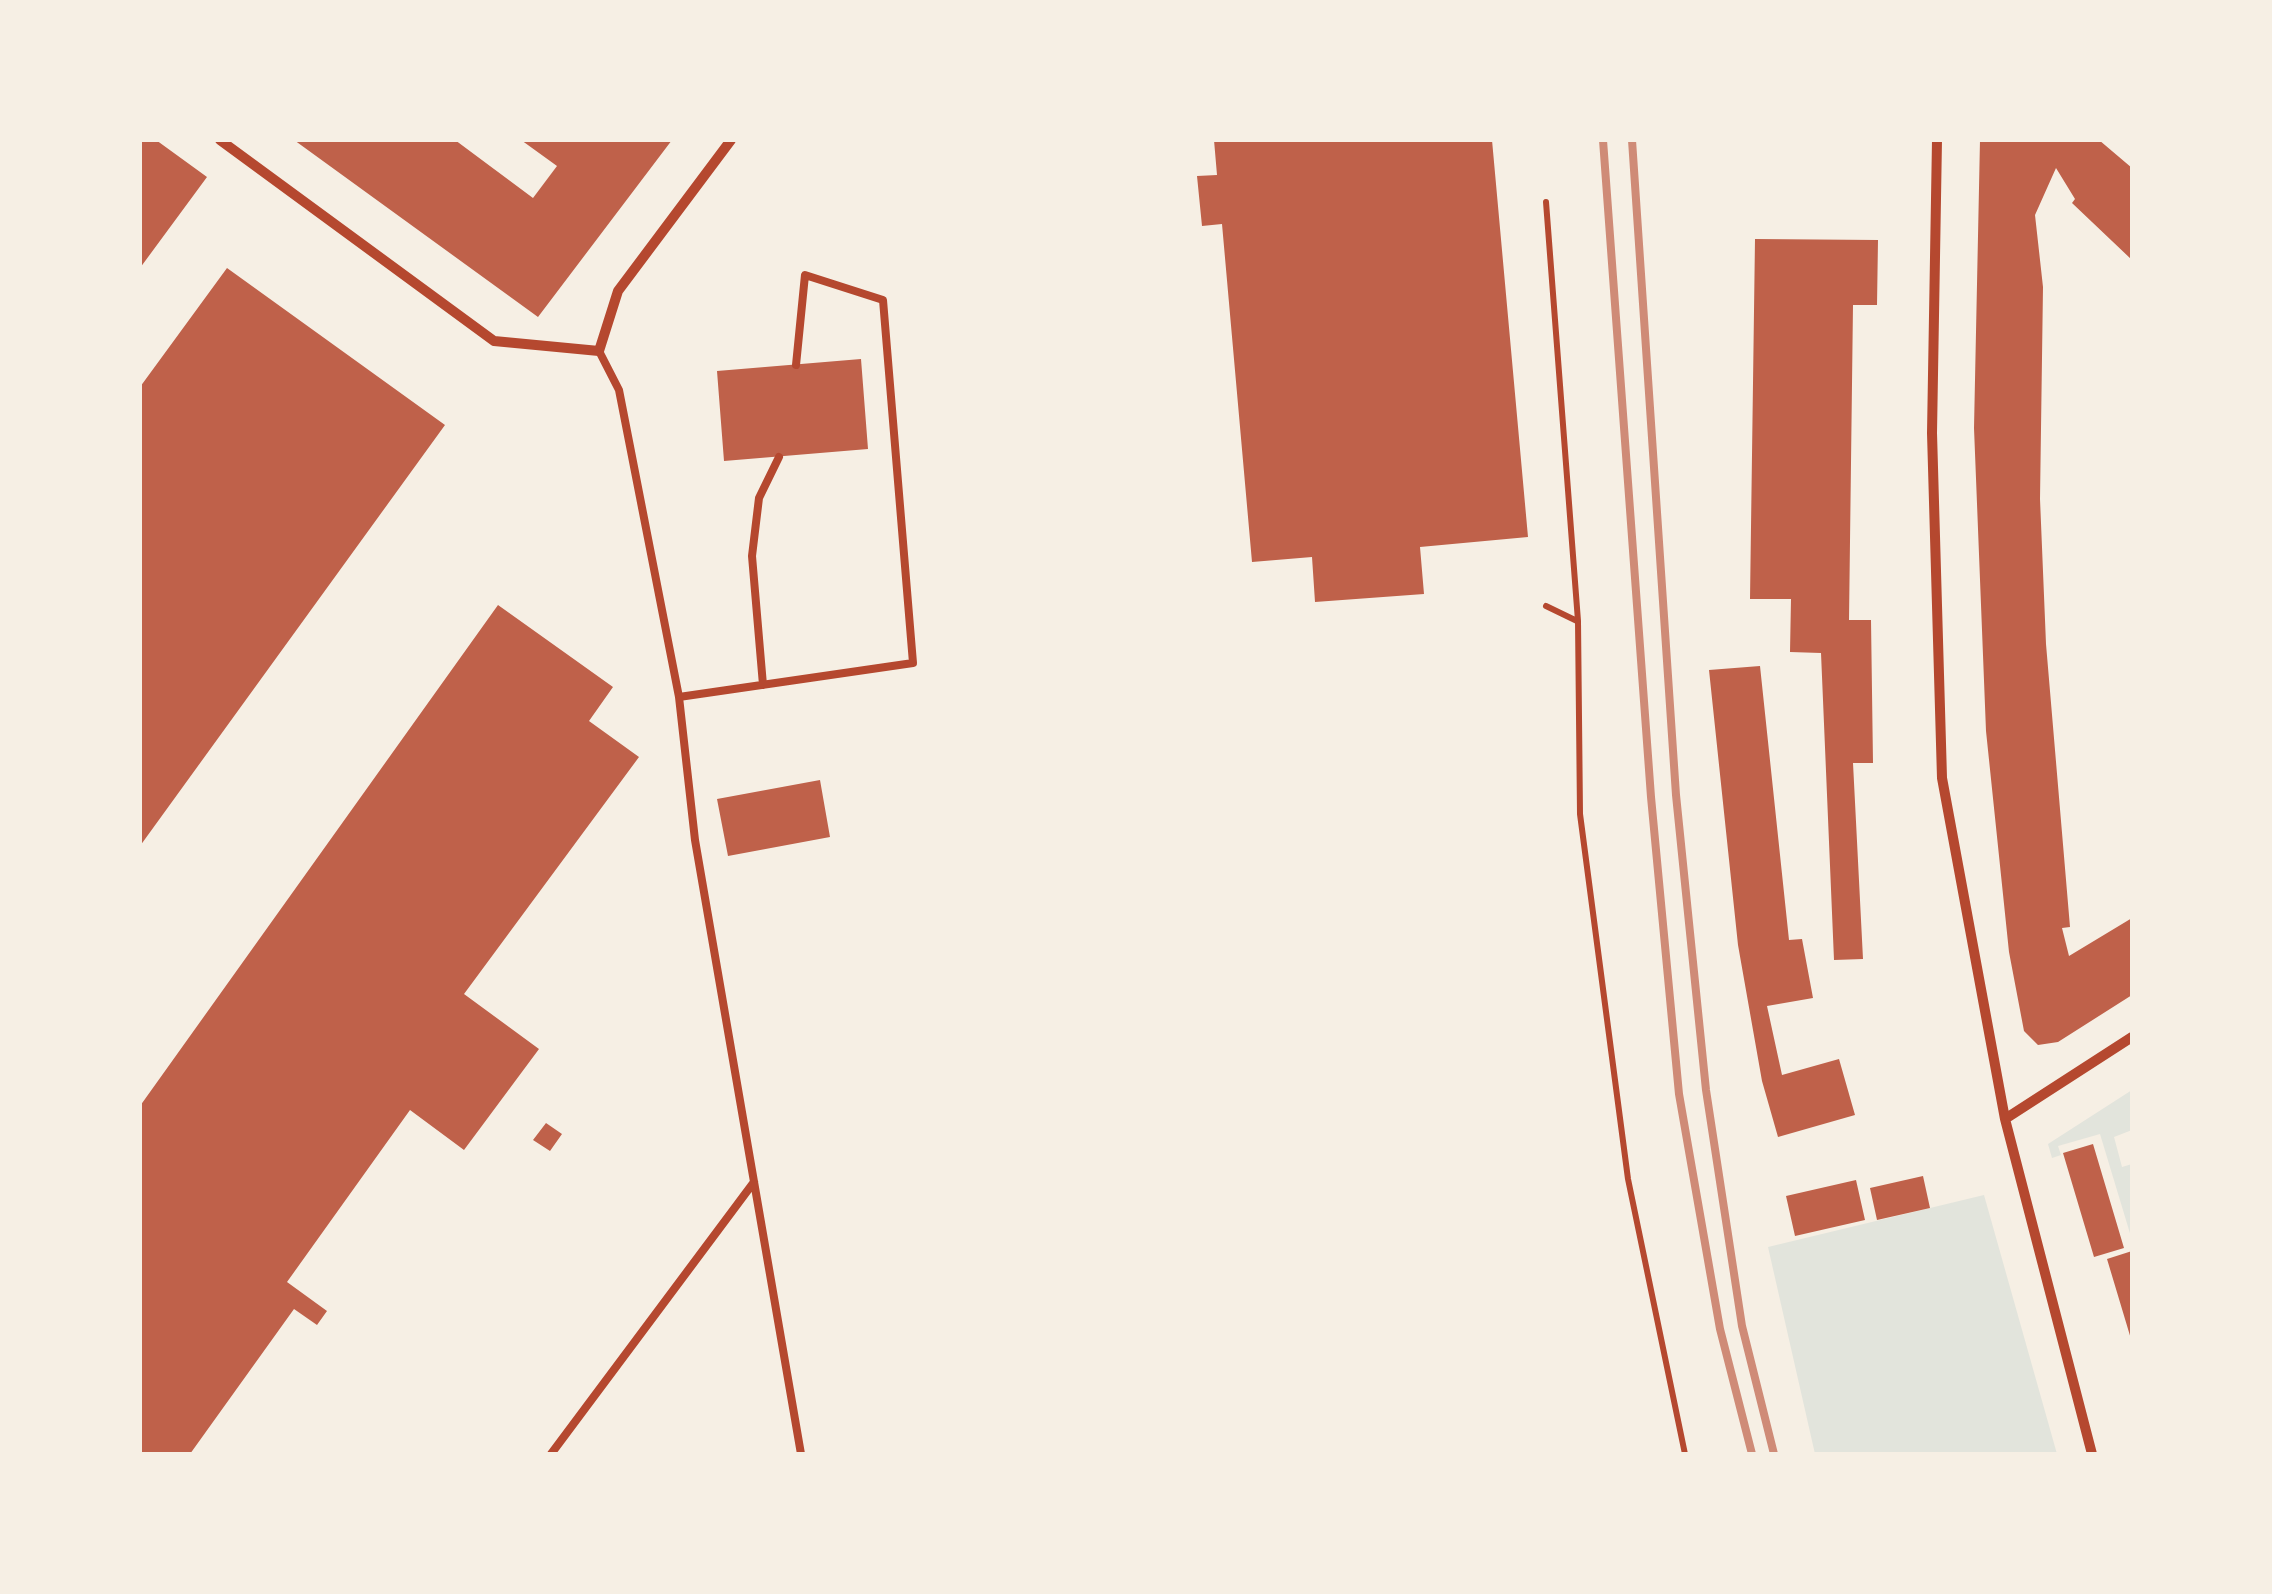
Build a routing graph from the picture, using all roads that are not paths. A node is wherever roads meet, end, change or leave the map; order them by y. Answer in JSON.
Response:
{"nodes":[{"id":1,"x":220,"y":140,"type":"edge"},
{"id":2,"x":730,"y":140,"type":"edge"},
{"id":3,"x":1937,"y":140,"type":"edge"},
{"id":4,"x":599,"y":350,"type":"junction"},
{"id":5,"x":796,"y":365,"type":"dead end"},
{"id":6,"x":779,"y":457,"type":"dead end"},
{"id":7,"x":763,"y":685,"type":"junction"},
{"id":8,"x":679,"y":698,"type":"junction"},
{"id":9,"x":2132,"y":1036,"type":"edge"},
{"id":10,"x":2006,"y":1119,"type":"junction"},
{"id":11,"x":754,"y":1182,"type":"junction"},
{"id":12,"x":551,"y":1454,"type":"edge"},
{"id":13,"x":802,"y":1454,"type":"edge"},
{"id":14,"x":2092,"y":1454,"type":"edge"}],
"edges":[{"from":1,"to":4,"type":"street"},
{"from":2,"to":4,"type":"street"},
{"from":3,"to":10,"type":"street"},
{"from":4,"to":8,"type":"lane"},
{"from":5,"to":7,"type":"lane"},
{"from":6,"to":7,"type":"lane"},
{"from":7,"to":8,"type":"lane"},
{"from":8,"to":11,"type":"lane"},
{"from":9,"to":10,"type":"street"},
{"from":10,"to":14,"type":"street"},
{"from":11,"to":12,"type":"lane"},
{"from":11,"to":13,"type":"lane"}]}
